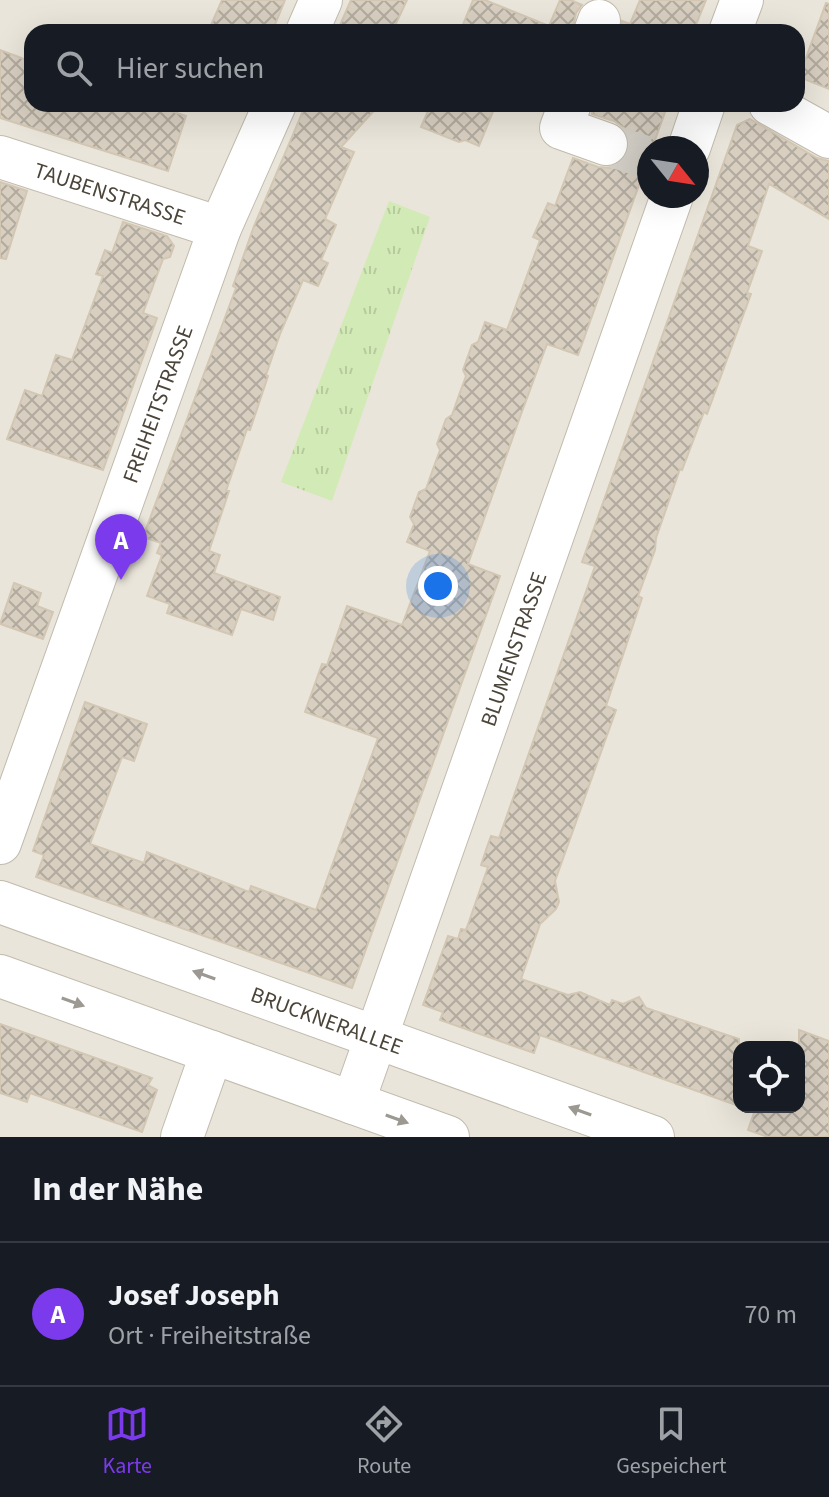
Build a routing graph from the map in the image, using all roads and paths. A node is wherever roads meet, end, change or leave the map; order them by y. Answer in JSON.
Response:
{"nodes":[{"id":1,"x":321,"y":0,"type":"edge"},
{"id":2,"x":742,"y":0,"type":"edge"},
{"id":3,"x":310,"y":24,"type":"edge"},
{"id":4,"x":733,"y":24,"type":"edge"},
{"id":5,"x":271,"y":112,"type":"edge"},
{"id":6,"x":567,"y":112,"type":"edge"},
{"id":7,"x":701,"y":112,"type":"edge"},
{"id":8,"x":784,"y":112,"type":"edge"},
{"id":9,"x":693,"y":136,"type":"edge"},
{"id":10,"x":829,"y":137,"type":"edge"},
{"id":11,"x":606,"y":144,"type":"tunnel mouth"},
{"id":12,"x":0,"y":157,"type":"edge"},
{"id":13,"x":668,"y":208,"type":"edge"},
{"id":14,"x":220,"y":228,"type":"junction"},
{"id":15,"x":0,"y":843,"type":"edge"},
{"id":16,"x":0,"y":902,"type":"edge"},
{"id":17,"x":0,"y":976,"type":"edge"},
{"id":18,"x":376,"y":1037,"type":"junction"},
{"id":19,"x":212,"y":1052,"type":"junction"},
{"id":20,"x":353,"y":1103,"type":"junction"},
{"id":21,"x":443,"y":1136,"type":"edge"},
{"id":22,"x":182,"y":1137,"type":"edge"},
{"id":23,"x":653,"y":1137,"type":"edge"}],
"edges":[{"from":1,"to":3,"type":"street"},
{"from":2,"to":4,"type":"street"},
{"from":5,"to":14,"type":"street","name":"FREIHEITSTRASSE"},
{"from":6,"to":11,"type":"street"},
{"from":7,"to":9,"type":"street"},
{"from":8,"to":10,"type":"street"},
{"from":12,"to":14,"type":"street","name":"TAUBENSTRASSE"},
{"from":13,"to":18,"type":"street","name":"BLUMENSTRASSE"},
{"from":14,"to":15,"type":"street","name":"FREIHEITSTRASSE"},
{"from":18,"to":16,"type":"street","name":"BRUCKNERALLEE","one_way":true},
{"from":17,"to":19,"type":"street","one_way":true},
{"from":18,"to":20,"type":"street","name":"BLUMENSTRASSE"},
{"from":23,"to":18,"type":"street","name":"BRUCKNERALLEE","one_way":true},
{"from":19,"to":20,"type":"street"},
{"from":19,"to":22,"type":"street"},
{"from":20,"to":21,"type":"street","one_way":true}]}
